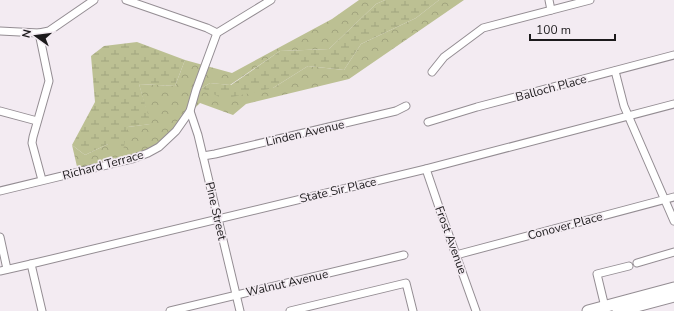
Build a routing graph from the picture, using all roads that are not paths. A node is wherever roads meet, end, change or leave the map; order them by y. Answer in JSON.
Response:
{"nodes":[{"id":1,"x":94,"y":0,"type":"edge"},
{"id":2,"x":126,"y":0,"type":"edge"},
{"id":3,"x":272,"y":0,"type":"edge"},
{"id":4,"x":549,"y":0,"type":"edge"},
{"id":5,"x":590,"y":0,"type":"edge"},
{"id":6,"x":551,"y":10,"type":"junction"},
{"id":7,"x":0,"y":31,"type":"edge"},
{"id":8,"x":217,"y":32,"type":"junction"},
{"id":9,"x":39,"y":33,"type":"junction"},
{"id":10,"x":674,"y":55,"type":"edge"},
{"id":11,"x":615,"y":71,"type":"junction"},
{"id":12,"x":432,"y":72,"type":"dead end"},
{"id":13,"x":674,"y":104,"type":"edge"},
{"id":14,"x":406,"y":106,"type":"dead end"},
{"id":15,"x":0,"y":111,"type":"edge"},
{"id":16,"x":190,"y":111,"type":"junction"},
{"id":17,"x":628,"y":116,"type":"junction"},
{"id":18,"x":37,"y":121,"type":"junction"},
{"id":19,"x":428,"y":122,"type":"dead end"},
{"id":20,"x":203,"y":156,"type":"junction"},
{"id":21,"x":426,"y":169,"type":"junction"},
{"id":22,"x":42,"y":180,"type":"junction"},
{"id":23,"x":0,"y":191,"type":"edge"},
{"id":24,"x":674,"y":197,"type":"edge"},
{"id":25,"x":664,"y":200,"type":"junction"},
{"id":26,"x":218,"y":219,"type":"junction"},
{"id":27,"x":674,"y":221,"type":"edge"},
{"id":28,"x":0,"y":236,"type":"edge"},
{"id":29,"x":674,"y":252,"type":"edge"},
{"id":30,"x":404,"y":255,"type":"dead end"},
{"id":31,"x":456,"y":255,"type":"junction"},
{"id":32,"x":637,"y":263,"type":"dead end"},
{"id":33,"x":31,"y":264,"type":"junction"},
{"id":34,"x":628,"y":266,"type":"dead end"},
{"id":35,"x":4,"y":270,"type":"edge"},
{"id":36,"x":674,"y":288,"type":"edge"},
{"id":37,"x":236,"y":295,"type":"junction"},
{"id":38,"x":674,"y":296,"type":"edge"},
{"id":39,"x":319,"y":303,"type":"junction"},
{"id":40,"x":605,"y":307,"type":"junction"},
{"id":41,"x":645,"y":307,"type":"edge"},
{"id":42,"x":42,"y":311,"type":"edge"},
{"id":43,"x":170,"y":311,"type":"edge"},
{"id":44,"x":240,"y":311,"type":"edge"},
{"id":45,"x":290,"y":311,"type":"edge"},
{"id":46,"x":321,"y":311,"type":"edge"},
{"id":47,"x":413,"y":311,"type":"edge"},
{"id":48,"x":476,"y":311,"type":"edge"},
{"id":49,"x":588,"y":311,"type":"edge"},
{"id":50,"x":618,"y":311,"type":"edge"}],
"edges":[{"from":1,"to":9,"type":"street"},
{"from":2,"to":8,"type":"street"},
{"from":3,"to":8,"type":"street"},
{"from":4,"to":6,"type":"street"},
{"from":5,"to":6,"type":"street"},
{"from":6,"to":12,"type":"street"},
{"from":7,"to":9,"type":"street"},
{"from":8,"to":16,"type":"street","name":"Richard Terrace"},
{"from":9,"to":18,"type":"street"},
{"from":10,"to":11,"type":"street","name":"Balloch Place"},
{"from":11,"to":17,"type":"street"},
{"from":11,"to":19,"type":"street","name":"Balloch Place"},
{"from":13,"to":17,"type":"street","name":"State Sir Place"},
{"from":14,"to":20,"type":"street","name":"Linden Avenue"},
{"from":15,"to":18,"type":"street"},
{"from":16,"to":20,"type":"street","name":"Pine Street"},
{"from":16,"to":22,"type":"street","name":"Richard Terrace"},
{"from":17,"to":21,"type":"street","name":"State Sir Place"},
{"from":17,"to":25,"type":"street"},
{"from":18,"to":22,"type":"street"},
{"from":20,"to":26,"type":"street","name":"Pine Street"},
{"from":21,"to":26,"type":"street","name":"State Sir Place"},
{"from":21,"to":31,"type":"street","name":"Frost Avenue"},
{"from":22,"to":23,"type":"street","name":"Richard Terrace"},
{"from":24,"to":25,"type":"street","name":"Conover Place"},
{"from":25,"to":27,"type":"street"},
{"from":25,"to":31,"type":"street","name":"Conover Place"},
{"from":26,"to":33,"type":"street","name":"State Sir Place"},
{"from":26,"to":37,"type":"street","name":"Pine Street"},
{"from":28,"to":35,"type":"street"},
{"from":29,"to":32,"type":"street"},
{"from":30,"to":37,"type":"street","name":"Walnut Avenue"},
{"from":31,"to":48,"type":"street","name":"Frost Avenue"},
{"from":33,"to":35,"type":"street","name":"State Sir Place"},
{"from":33,"to":42,"type":"street"},
{"from":34,"to":40,"type":"street"},
{"from":36,"to":40,"type":"highway"},
{"from":37,"to":43,"type":"street","name":"Walnut Avenue"},
{"from":37,"to":44,"type":"street","name":"Pine Street"},
{"from":38,"to":41,"type":"highway"},
{"from":39,"to":45,"type":"street"},
{"from":39,"to":46,"type":"street"},
{"from":39,"to":47,"type":"street"},
{"from":40,"to":49,"type":"highway"},
{"from":41,"to":50,"type":"highway"}]}
